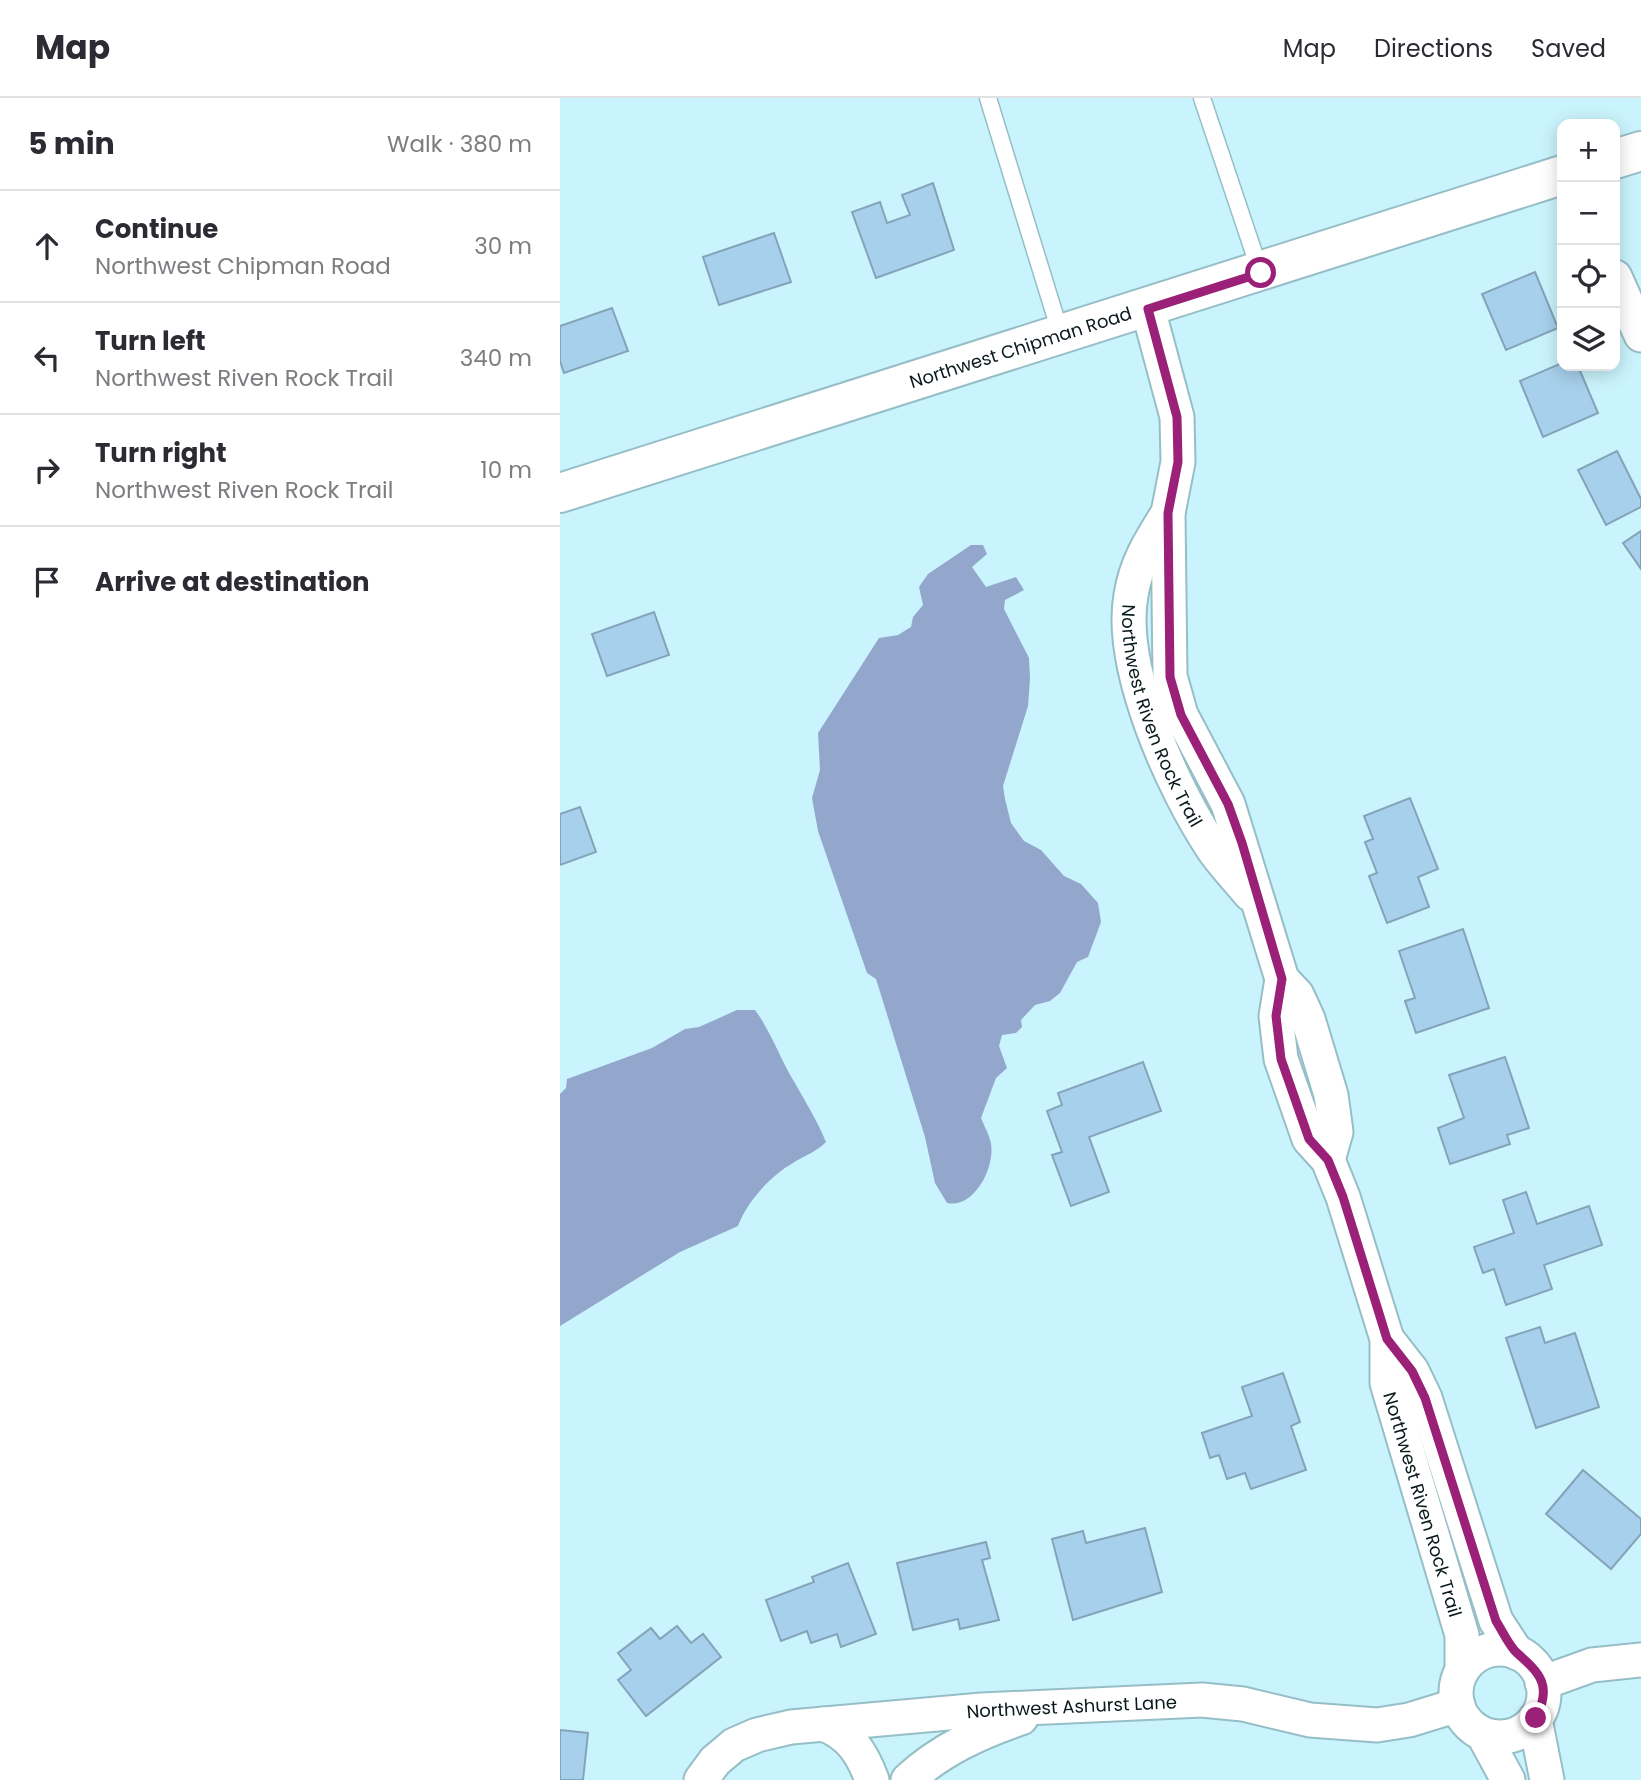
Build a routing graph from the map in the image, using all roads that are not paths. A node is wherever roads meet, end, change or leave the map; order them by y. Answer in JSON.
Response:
{"nodes":[{"id":1,"x":988,"y":98,"type":"edge"},
{"id":2,"x":1202,"y":98,"type":"edge"},
{"id":3,"x":1641,"y":151,"type":"edge"},
{"id":4,"x":1620,"y":157,"type":"edge"},
{"id":5,"x":1557,"y":177,"type":"edge"},
{"id":6,"x":1261,"y":273,"type":"junction"},
{"id":7,"x":1620,"y":288,"type":"edge"},
{"id":8,"x":1148,"y":309,"type":"junction"},
{"id":9,"x":1061,"y":335,"type":"junction"},
{"id":10,"x":1641,"y":335,"type":"edge"},
{"id":11,"x":560,"y":494,"type":"edge"},
{"id":12,"x":1387,"y":1339,"type":"junction"},
{"id":13,"x":1517,"y":1653,"type":"junction"},
{"id":14,"x":1641,"y":1660,"type":"edge"},
{"id":15,"x":1462,"y":1671,"type":"junction"},
{"id":16,"x":1542,"y":1683,"type":"junction"},
{"id":17,"x":1458,"y":1705,"type":"junction"},
{"id":18,"x":1051,"y":1708,"type":"junction"},
{"id":19,"x":1535,"y":1719,"type":"junction"},
{"id":20,"x":822,"y":1724,"type":"junction"},
{"id":21,"x":1483,"y":1734,"type":"junction"},
{"id":22,"x":701,"y":1780,"type":"edge"},
{"id":23,"x":872,"y":1780,"type":"edge"},
{"id":24,"x":908,"y":1780,"type":"edge"},
{"id":25,"x":1508,"y":1780,"type":"edge"},
{"id":26,"x":1547,"y":1780,"type":"edge"}],
"edges":[{"from":1,"to":9,"type":"lane"},
{"from":2,"to":6,"type":"lane"},
{"from":3,"to":4,"type":"main road"},
{"from":5,"to":6,"type":"main road","name":"Northwest Chipman Road"},
{"from":6,"to":8,"type":"main road","name":"Northwest Chipman Road"},
{"from":7,"to":10,"type":"street"},
{"from":8,"to":9,"type":"main road","name":"Northwest Chipman Road"},
{"from":8,"to":12,"type":"street","name":"Northwest Riven Rock Trail"},
{"from":9,"to":11,"type":"main road","name":"Northwest Chipman Road"},
{"from":12,"to":13,"type":"street","name":"Northwest Riven Rock Trail"},
{"from":12,"to":15,"type":"street","name":"Northwest Riven Rock Trail"},
{"from":13,"to":15,"type":"street"},
{"from":13,"to":16,"type":"street","name":"Northwest Riven Rock Trail"},
{"from":14,"to":16,"type":"street"},
{"from":15,"to":17,"type":"street","name":"Northwest Riven Rock Trail"},
{"from":16,"to":19,"type":"street"},
{"from":17,"to":18,"type":"street","name":"Northwest Ashurst Lane"},
{"from":17,"to":21,"type":"street"},
{"from":18,"to":20,"type":"street","name":"Northwest Ashurst Lane"},
{"from":18,"to":24,"type":"street"},
{"from":19,"to":21,"type":"street"},
{"from":19,"to":26,"type":"street"},
{"from":20,"to":22,"type":"street","name":"Northwest Ashurst Lane"},
{"from":20,"to":23,"type":"street"},
{"from":21,"to":25,"type":"street"}]}
